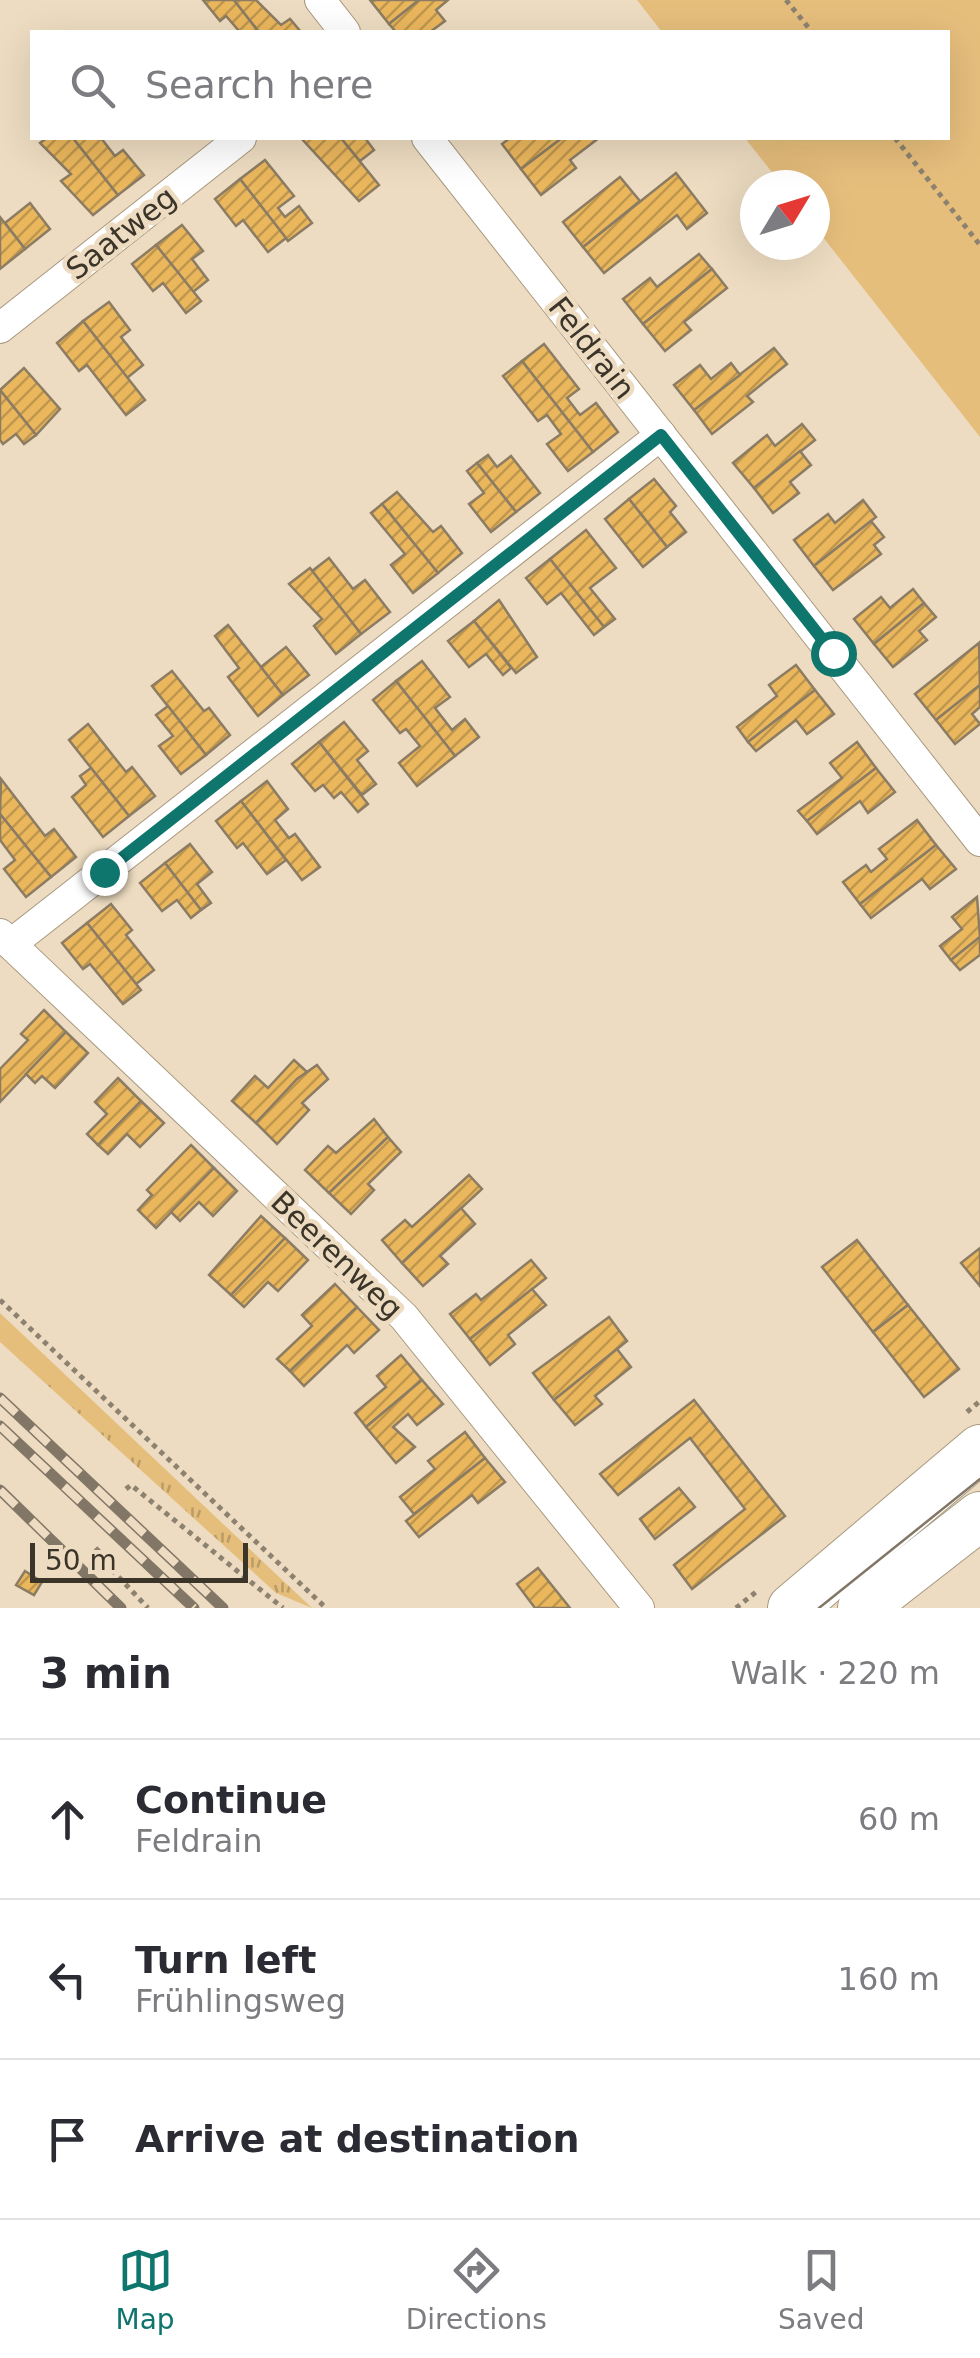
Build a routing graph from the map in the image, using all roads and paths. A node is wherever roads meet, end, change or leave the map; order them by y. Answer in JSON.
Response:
{"nodes":[{"id":1,"x":320,"y":0,"type":"edge"},
{"id":2,"x":786,"y":0,"type":"edge"},
{"id":3,"x":343,"y":30,"type":"edge"},
{"id":4,"x":810,"y":30,"type":"edge"},
{"id":5,"x":239,"y":140,"type":"edge"},
{"id":6,"x":429,"y":140,"type":"edge"},
{"id":7,"x":897,"y":140,"type":"edge"},
{"id":8,"x":980,"y":245,"type":"edge"},
{"id":9,"x":0,"y":328,"type":"edge"},
{"id":10,"x":661,"y":435,"type":"junction"},
{"id":11,"x":980,"y":841,"type":"edge"},
{"id":12,"x":6,"y":939,"type":"edge"},
{"id":13,"x":0,"y":1300,"type":"edge"},
{"id":14,"x":980,"y":1449,"type":"edge"},
{"id":15,"x":126,"y":1489,"type":"dead end"},
{"id":16,"x":980,"y":1516,"type":"edge"},
{"id":17,"x":99,"y":1548,"type":"dead end"},
{"id":18,"x":148,"y":1608,"type":"edge"},
{"id":19,"x":283,"y":1608,"type":"edge"},
{"id":20,"x":326,"y":1608,"type":"edge"},
{"id":21,"x":639,"y":1608,"type":"edge"},
{"id":22,"x":792,"y":1608,"type":"edge"},
{"id":23,"x":862,"y":1608,"type":"edge"}],
"edges":[{"from":1,"to":3,"type":"street"},
{"from":2,"to":4,"type":"path"},
{"from":5,"to":9,"type":"street","name":"Saatweg"},
{"from":6,"to":10,"type":"street","name":"Feldrain"},
{"from":7,"to":8,"type":"path"},
{"from":10,"to":11,"type":"street","name":"Feldrain"},
{"from":10,"to":12,"type":"street"},
{"from":12,"to":21,"type":"street","name":"Beerenweg"},
{"from":13,"to":20,"type":"path"},
{"from":14,"to":22,"type":"main road"},
{"from":15,"to":19,"type":"path"},
{"from":16,"to":23,"type":"main road"},
{"from":17,"to":18,"type":"path"}]}
